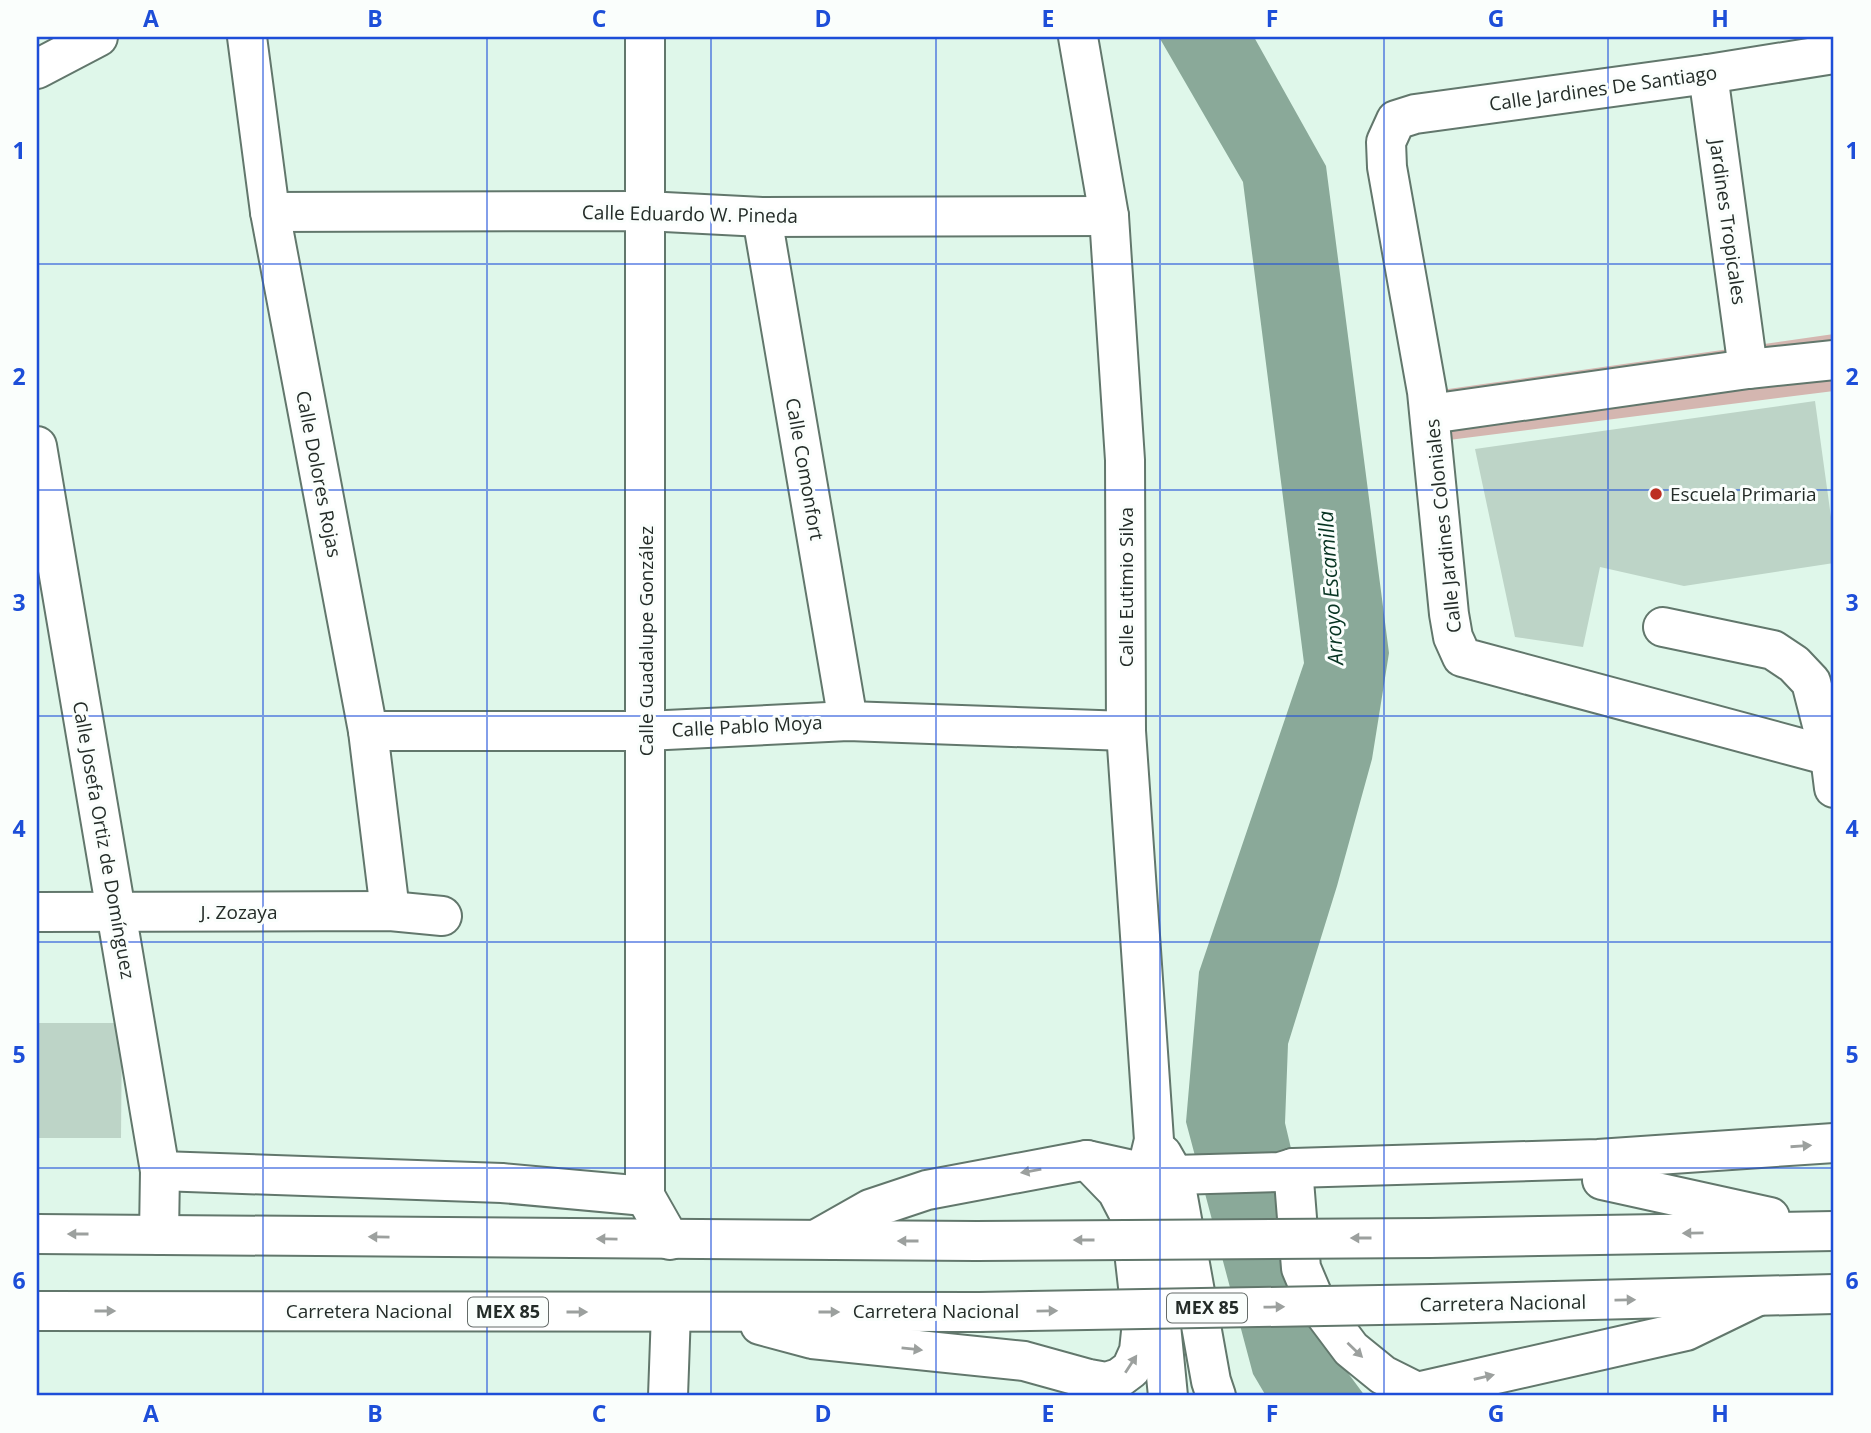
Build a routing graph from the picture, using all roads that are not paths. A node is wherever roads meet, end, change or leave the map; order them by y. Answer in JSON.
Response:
{"nodes":[{"id":1,"x":98,"y":37,"type":"edge"},
{"id":2,"x":247,"y":37,"type":"edge"},
{"id":3,"x":645,"y":37,"type":"edge"},
{"id":4,"x":1078,"y":37,"type":"edge"},
{"id":5,"x":1834,"y":54,"type":"edge"},
{"id":6,"x":37,"y":69,"type":"edge"},
{"id":7,"x":1708,"y":75,"type":"junction"},
{"id":8,"x":1386,"y":142,"type":"joint"},
{"id":9,"x":645,"y":211,"type":"junction"},
{"id":10,"x":270,"y":212,"type":"junction"},
{"id":11,"x":1109,"y":216,"type":"junction"},
{"id":12,"x":762,"y":217,"type":"junction"},
{"id":13,"x":1834,"y":360,"type":"edge"},
{"id":14,"x":1748,"y":369,"type":"junction"},
{"id":15,"x":1430,"y":414,"type":"junction"},
{"id":16,"x":37,"y":446,"type":"edge"},
{"id":17,"x":1663,"y":627,"type":"dead end"},
{"id":18,"x":848,"y":721,"type":"junction"},
{"id":19,"x":368,"y":731,"type":"junction"},
{"id":20,"x":646,"y":731,"type":"junction"},
{"id":21,"x":1126,"y":731,"type":"junction"},
{"id":22,"x":1832,"y":772,"type":"edge"},
{"id":23,"x":390,"y":911,"type":"junction"},
{"id":24,"x":37,"y":912,"type":"edge"},
{"id":25,"x":117,"y":913,"type":"junction"},
{"id":26,"x":442,"y":916,"type":"dead end"},
{"id":27,"x":1834,"y":1143,"type":"edge"},
{"id":28,"x":1087,"y":1160,"type":"junction"},
{"id":29,"x":1165,"y":1166,"type":"junction"},
{"id":30,"x":1834,"y":1169,"type":"edge"},
{"id":31,"x":160,"y":1171,"type":"junction"},
{"id":32,"x":1282,"y":1173,"type":"junction"},
{"id":33,"x":1602,"y":1180,"type":"junction"},
{"id":34,"x":645,"y":1196,"type":"junction"},
{"id":35,"x":1832,"y":1231,"type":"edge"},
{"id":36,"x":37,"y":1234,"type":"edge"},
{"id":37,"x":159,"y":1235,"type":"junction"},
{"id":38,"x":670,"y":1240,"type":"junction"},
{"id":39,"x":812,"y":1241,"type":"junction"},
{"id":40,"x":1834,"y":1294,"type":"edge"},
{"id":41,"x":1756,"y":1297,"type":"junction"},
{"id":42,"x":37,"y":1311,"type":"edge"},
{"id":43,"x":671,"y":1312,"type":"junction"},
{"id":44,"x":726,"y":1312,"type":"junction"},
{"id":45,"x":1024,"y":1361,"type":"junction"},
{"id":46,"x":1419,"y":1394,"type":"edge"},
{"id":47,"x":668,"y":1396,"type":"edge"},
{"id":48,"x":1083,"y":1396,"type":"edge"},
{"id":49,"x":1168,"y":1396,"type":"edge"},
{"id":50,"x":1216,"y":1396,"type":"edge"}],
"edges":[{"from":1,"to":6,"type":"main road"},
{"from":2,"to":10,"type":"main road","name":"Calle Dolores Rojas"},
{"from":3,"to":9,"type":"main road","name":"Calle Guadalupe González"},
{"from":4,"to":11,"type":"main road","name":"Calle Eutimio Silva"},
{"from":5,"to":7,"type":"main road","name":"Calle Jardines De Santiago"},
{"from":7,"to":8,"type":"main road","name":"Calle Jardines De Santiago"},
{"from":7,"to":14,"type":"main road","name":"Jardines Tropicales"},
{"from":8,"to":15,"type":"main road","name":"Calle Jardines Coloniales"},
{"from":9,"to":10,"type":"main road","name":"Calle Eduardo W. Pineda"},
{"from":9,"to":12,"type":"main road","name":"Calle Eduardo W. Pineda"},
{"from":9,"to":20,"type":"main road","name":"Calle Guadalupe González"},
{"from":10,"to":19,"type":"main road","name":"Calle Dolores Rojas"},
{"from":11,"to":12,"type":"main road","name":"Calle Eduardo W. Pineda"},
{"from":11,"to":21,"type":"main road","name":"Calle Eutimio Silva"},
{"from":12,"to":18,"type":"main road","name":"Calle Comonfort"},
{"from":13,"to":14,"type":"main road"},
{"from":14,"to":15,"type":"main road"},
{"from":15,"to":22,"type":"main road","name":"Calle Jardines Coloniales"},
{"from":16,"to":25,"type":"main road","name":"Calle Josefa Ortiz de Domínguez"},
{"from":17,"to":22,"type":"main road"},
{"from":18,"to":20,"type":"main road","name":"Calle Pablo Moya"},
{"from":18,"to":21,"type":"main road","name":"Calle Pablo Moya"},
{"from":19,"to":20,"type":"main road","name":"Calle Pablo Moya"},
{"from":19,"to":23,"type":"main road","name":"Calle Dolores Rojas"},
{"from":20,"to":34,"type":"main road","name":"Calle Guadalupe González"},
{"from":21,"to":29,"type":"main road","name":"Calle Eutimio Silva"},
{"from":23,"to":25,"type":"main road","name":"J. Zozaya"},
{"from":23,"to":26,"type":"main road","name":"J. Zozaya"},
{"from":24,"to":25,"type":"main road","name":"J. Zozaya"},
{"from":25,"to":31,"type":"main road","name":"Calle Josefa Ortiz de Domínguez"},
{"from":32,"to":27,"type":"main road","one_way":true},
{"from":28,"to":29,"type":"main road"},
{"from":28,"to":39,"type":"main road","one_way":true},
{"from":45,"to":28,"type":"main road","number":"MEX 85","one_way":true},
{"from":29,"to":32,"type":"main road"},
{"from":29,"to":49,"type":"main road","name":"Calle Eutimio Silva"},
{"from":29,"to":50,"type":"main road","name":"Calle Eutimio Silva"},
{"from":30,"to":33,"type":"main road"},
{"from":31,"to":34,"type":"main road"},
{"from":31,"to":37,"type":"main road","name":"Calle Josefa Ortiz de Domínguez"},
{"from":32,"to":33,"type":"main road"},
{"from":32,"to":46,"type":"main road","number":"MEX 85","one_way":true},
{"from":33,"to":35,"type":"main road"},
{"from":34,"to":38,"type":"main road","name":"Calle Guadalupe González"},
{"from":35,"to":39,"type":"main road","one_way":true,"bridge":true},
{"from":37,"to":36,"type":"main road","one_way":true},
{"from":38,"to":37,"type":"main road","one_way":true},
{"from":38,"to":39,"type":"main road"},
{"from":40,"to":41,"type":"main road","name":"Carretera Nacional","number":"MEX 85"},
{"from":44,"to":41,"type":"main road","name":"Carretera Nacional","number":"MEX 85","one_way":true,"bridge":true},
{"from":46,"to":41,"type":"main road","number":"MEX 85","one_way":true},
{"from":42,"to":43,"type":"main road","name":"Carretera Nacional","number":"MEX 85","one_way":true},
{"from":43,"to":44,"type":"main road","name":"Carretera Nacional","number":"MEX 85"},
{"from":43,"to":47,"type":"main road"},
{"from":44,"to":45,"type":"main road","number":"MEX 85","one_way":true},
{"from":45,"to":48,"type":"main road"}]}
